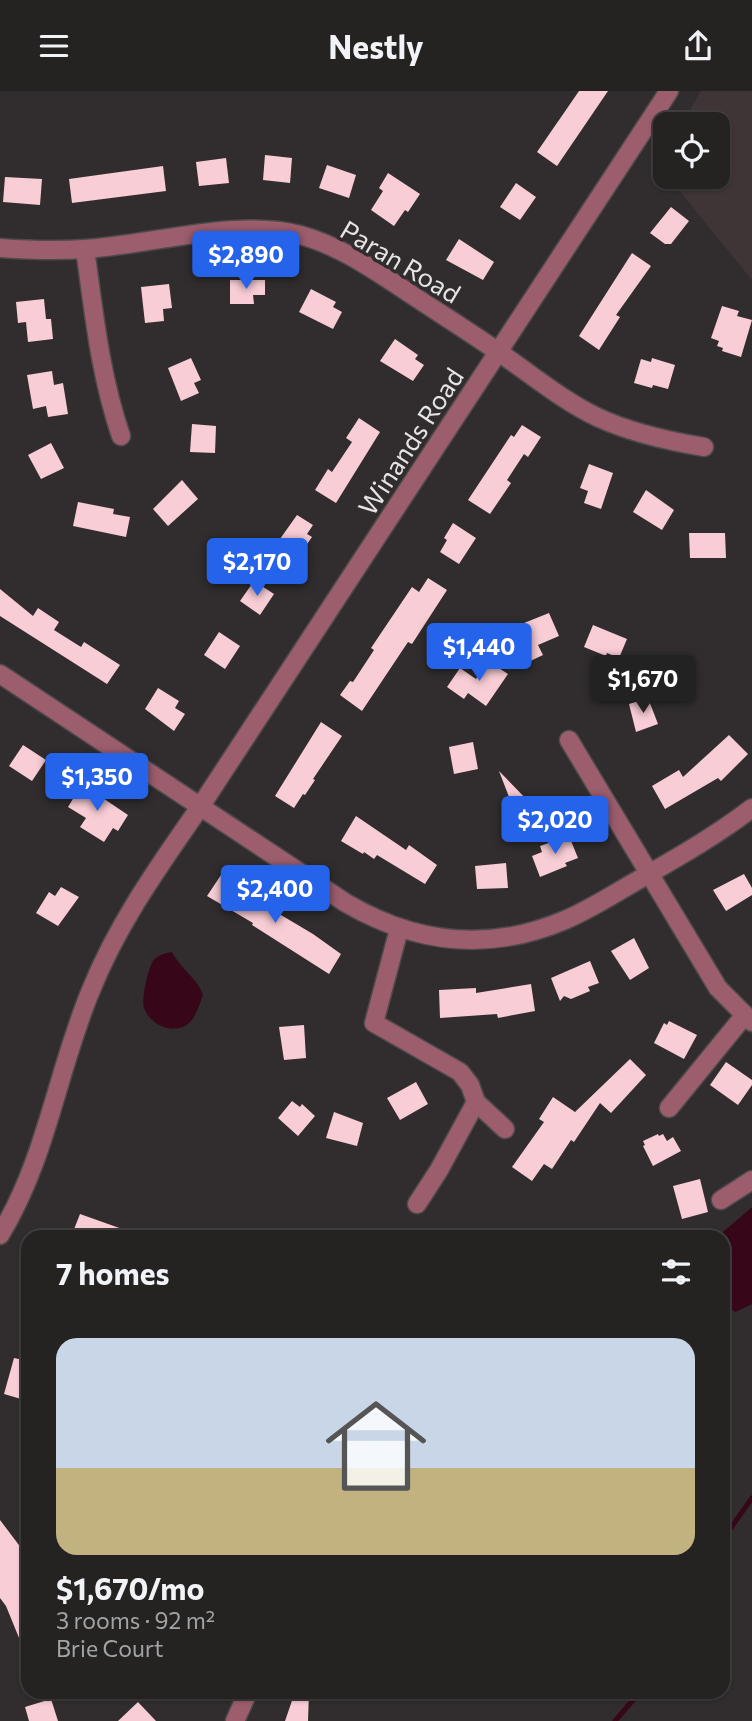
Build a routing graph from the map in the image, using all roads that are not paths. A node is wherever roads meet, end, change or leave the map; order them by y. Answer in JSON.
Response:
{"nodes":[{"id":1,"x":669,"y":91,"type":"edge"},
{"id":2,"x":0,"y":248,"type":"edge"},
{"id":3,"x":85,"y":249,"type":"junction"},
{"id":4,"x":499,"y":353,"type":"junction"},
{"id":5,"x":121,"y":436,"type":"dead end"},
{"id":6,"x":704,"y":447,"type":"dead end"},
{"id":7,"x":0,"y":674,"type":"edge"},
{"id":8,"x":569,"y":740,"type":"dead end"},
{"id":9,"x":200,"y":807,"type":"junction"},
{"id":10,"x":752,"y":808,"type":"edge"},
{"id":11,"x":649,"y":874,"type":"junction"},
{"id":12,"x":399,"y":929,"type":"junction"},
{"id":13,"x":748,"y":1019,"type":"edge"},
{"id":14,"x":476,"y":1102,"type":"junction"},
{"id":15,"x":668,"y":1108,"type":"dead end"},
{"id":16,"x":505,"y":1129,"type":"dead end"},
{"id":17,"x":752,"y":1180,"type":"edge"},
{"id":18,"x":721,"y":1200,"type":"dead end"},
{"id":19,"x":417,"y":1204,"type":"dead end"},
{"id":20,"x":0,"y":1235,"type":"edge"},
{"id":21,"x":245,"y":1699,"type":"edge"},
{"id":22,"x":235,"y":1721,"type":"edge"}],
"edges":[{"from":1,"to":4,"type":"street","name":"Winands Road"},
{"from":2,"to":3,"type":"street","name":"Paran Road"},
{"from":3,"to":4,"type":"street","name":"Paran Road"},
{"from":3,"to":5,"type":"street"},
{"from":4,"to":6,"type":"street","name":"Paran Road"},
{"from":4,"to":9,"type":"street","name":"Winands Road"},
{"from":7,"to":9,"type":"street"},
{"from":8,"to":11,"type":"street"},
{"from":9,"to":12,"type":"street"},
{"from":9,"to":20,"type":"street","name":"Winands Road"},
{"from":10,"to":11,"type":"street"},
{"from":11,"to":12,"type":"street"},
{"from":11,"to":13,"type":"street"},
{"from":12,"to":14,"type":"street"},
{"from":13,"to":15,"type":"street"},
{"from":14,"to":16,"type":"street"},
{"from":14,"to":19,"type":"street"},
{"from":17,"to":18,"type":"street"},
{"from":21,"to":22,"type":"street"}]}
